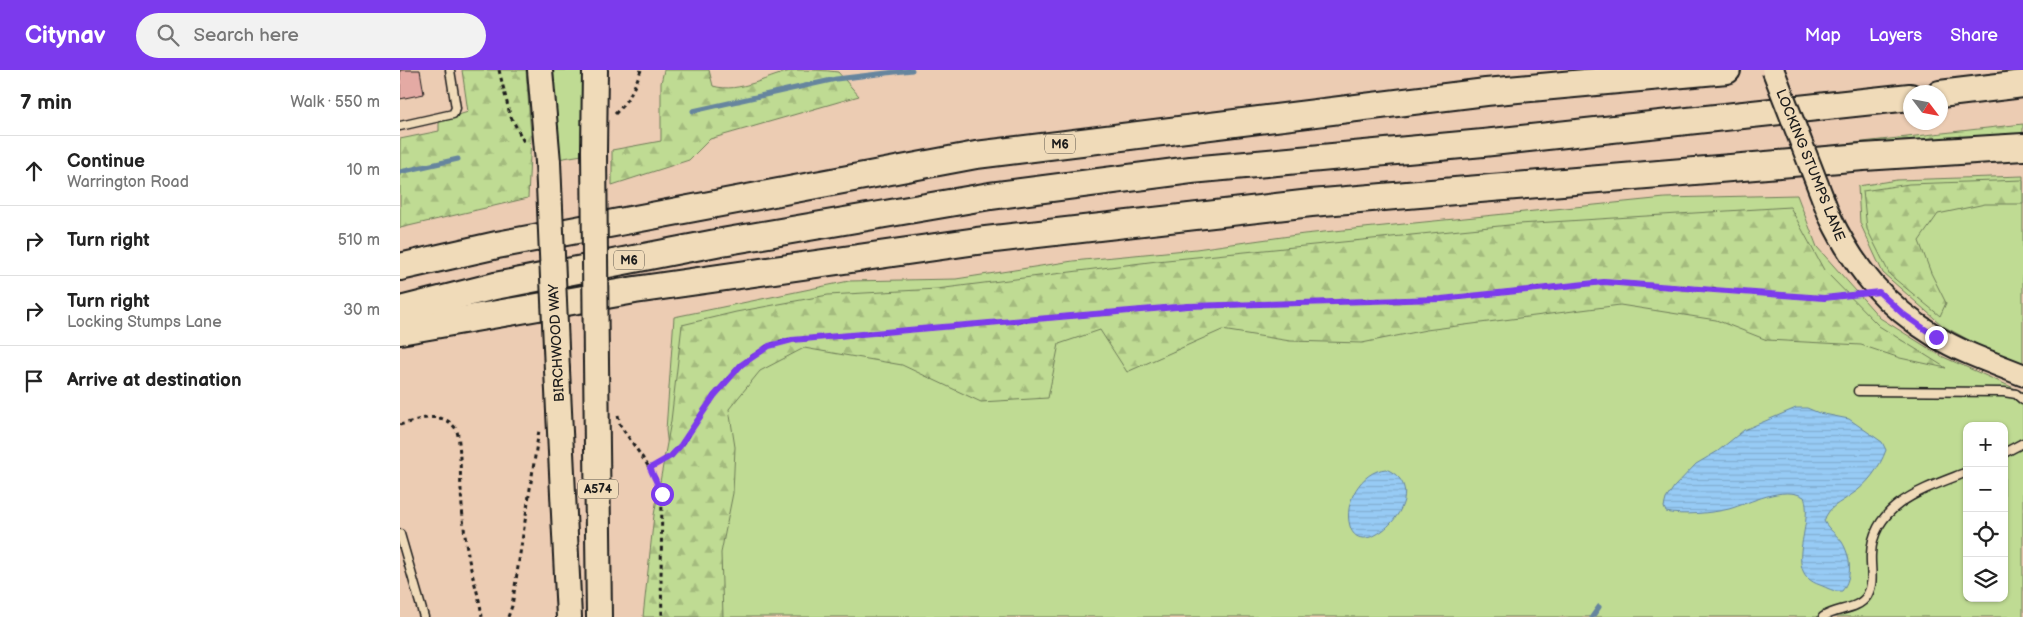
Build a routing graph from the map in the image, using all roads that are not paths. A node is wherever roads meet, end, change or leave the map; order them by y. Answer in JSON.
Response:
{"nodes":[{"id":1,"x":450,"y":70,"type":"edge"},
{"id":2,"x":540,"y":70,"type":"edge"},
{"id":3,"x":595,"y":70,"type":"edge"},
{"id":4,"x":1727,"y":70,"type":"edge"},
{"id":5,"x":1773,"y":70,"type":"edge"},
{"id":6,"x":2023,"y":85,"type":"edge"},
{"id":7,"x":1948,"y":93,"type":"edge"},
{"id":8,"x":1903,"y":98,"type":"edge"},
{"id":9,"x":400,"y":126,"type":"edge"},
{"id":10,"x":2023,"y":147,"type":"edge"},
{"id":11,"x":400,"y":267,"type":"edge"},
{"id":12,"x":400,"y":310,"type":"edge"},
{"id":13,"x":400,"y":331,"type":"edge"},
{"id":14,"x":2023,"y":375,"type":"edge"},
{"id":15,"x":1858,"y":391,"type":"dead end"},
{"id":16,"x":2023,"y":400,"type":"edge"},
{"id":17,"x":2023,"y":443,"type":"edge"},
{"id":18,"x":2008,"y":451,"type":"edge"},
{"id":19,"x":1963,"y":474,"type":"edge"},
{"id":20,"x":400,"y":534,"type":"edge"},
{"id":21,"x":424,"y":617,"type":"edge"},
{"id":22,"x":569,"y":617,"type":"edge"},
{"id":23,"x":599,"y":617,"type":"edge"},
{"id":24,"x":1823,"y":617,"type":"edge"}],
"edges":[{"from":1,"to":9,"type":"lane"},
{"from":2,"to":22,"type":"main road","name":"BIRCHWOOD WAY","number":"A574","bridge":true},
{"from":3,"to":23,"type":"main road","number":"A574","bridge":true},
{"from":4,"to":11,"type":"highway","number":"M6"},
{"from":5,"to":14,"type":"street","name":"LOCKING STUMPS LANE","bridge":true},
{"from":6,"to":7,"type":"highway"},
{"from":8,"to":12,"type":"highway","number":"M6"},
{"from":10,"to":13,"type":"highway"},
{"from":15,"to":16,"type":"lane"},
{"from":17,"to":18,"type":"lane"},
{"from":19,"to":24,"type":"lane"},
{"from":20,"to":21,"type":"lane"}]}
